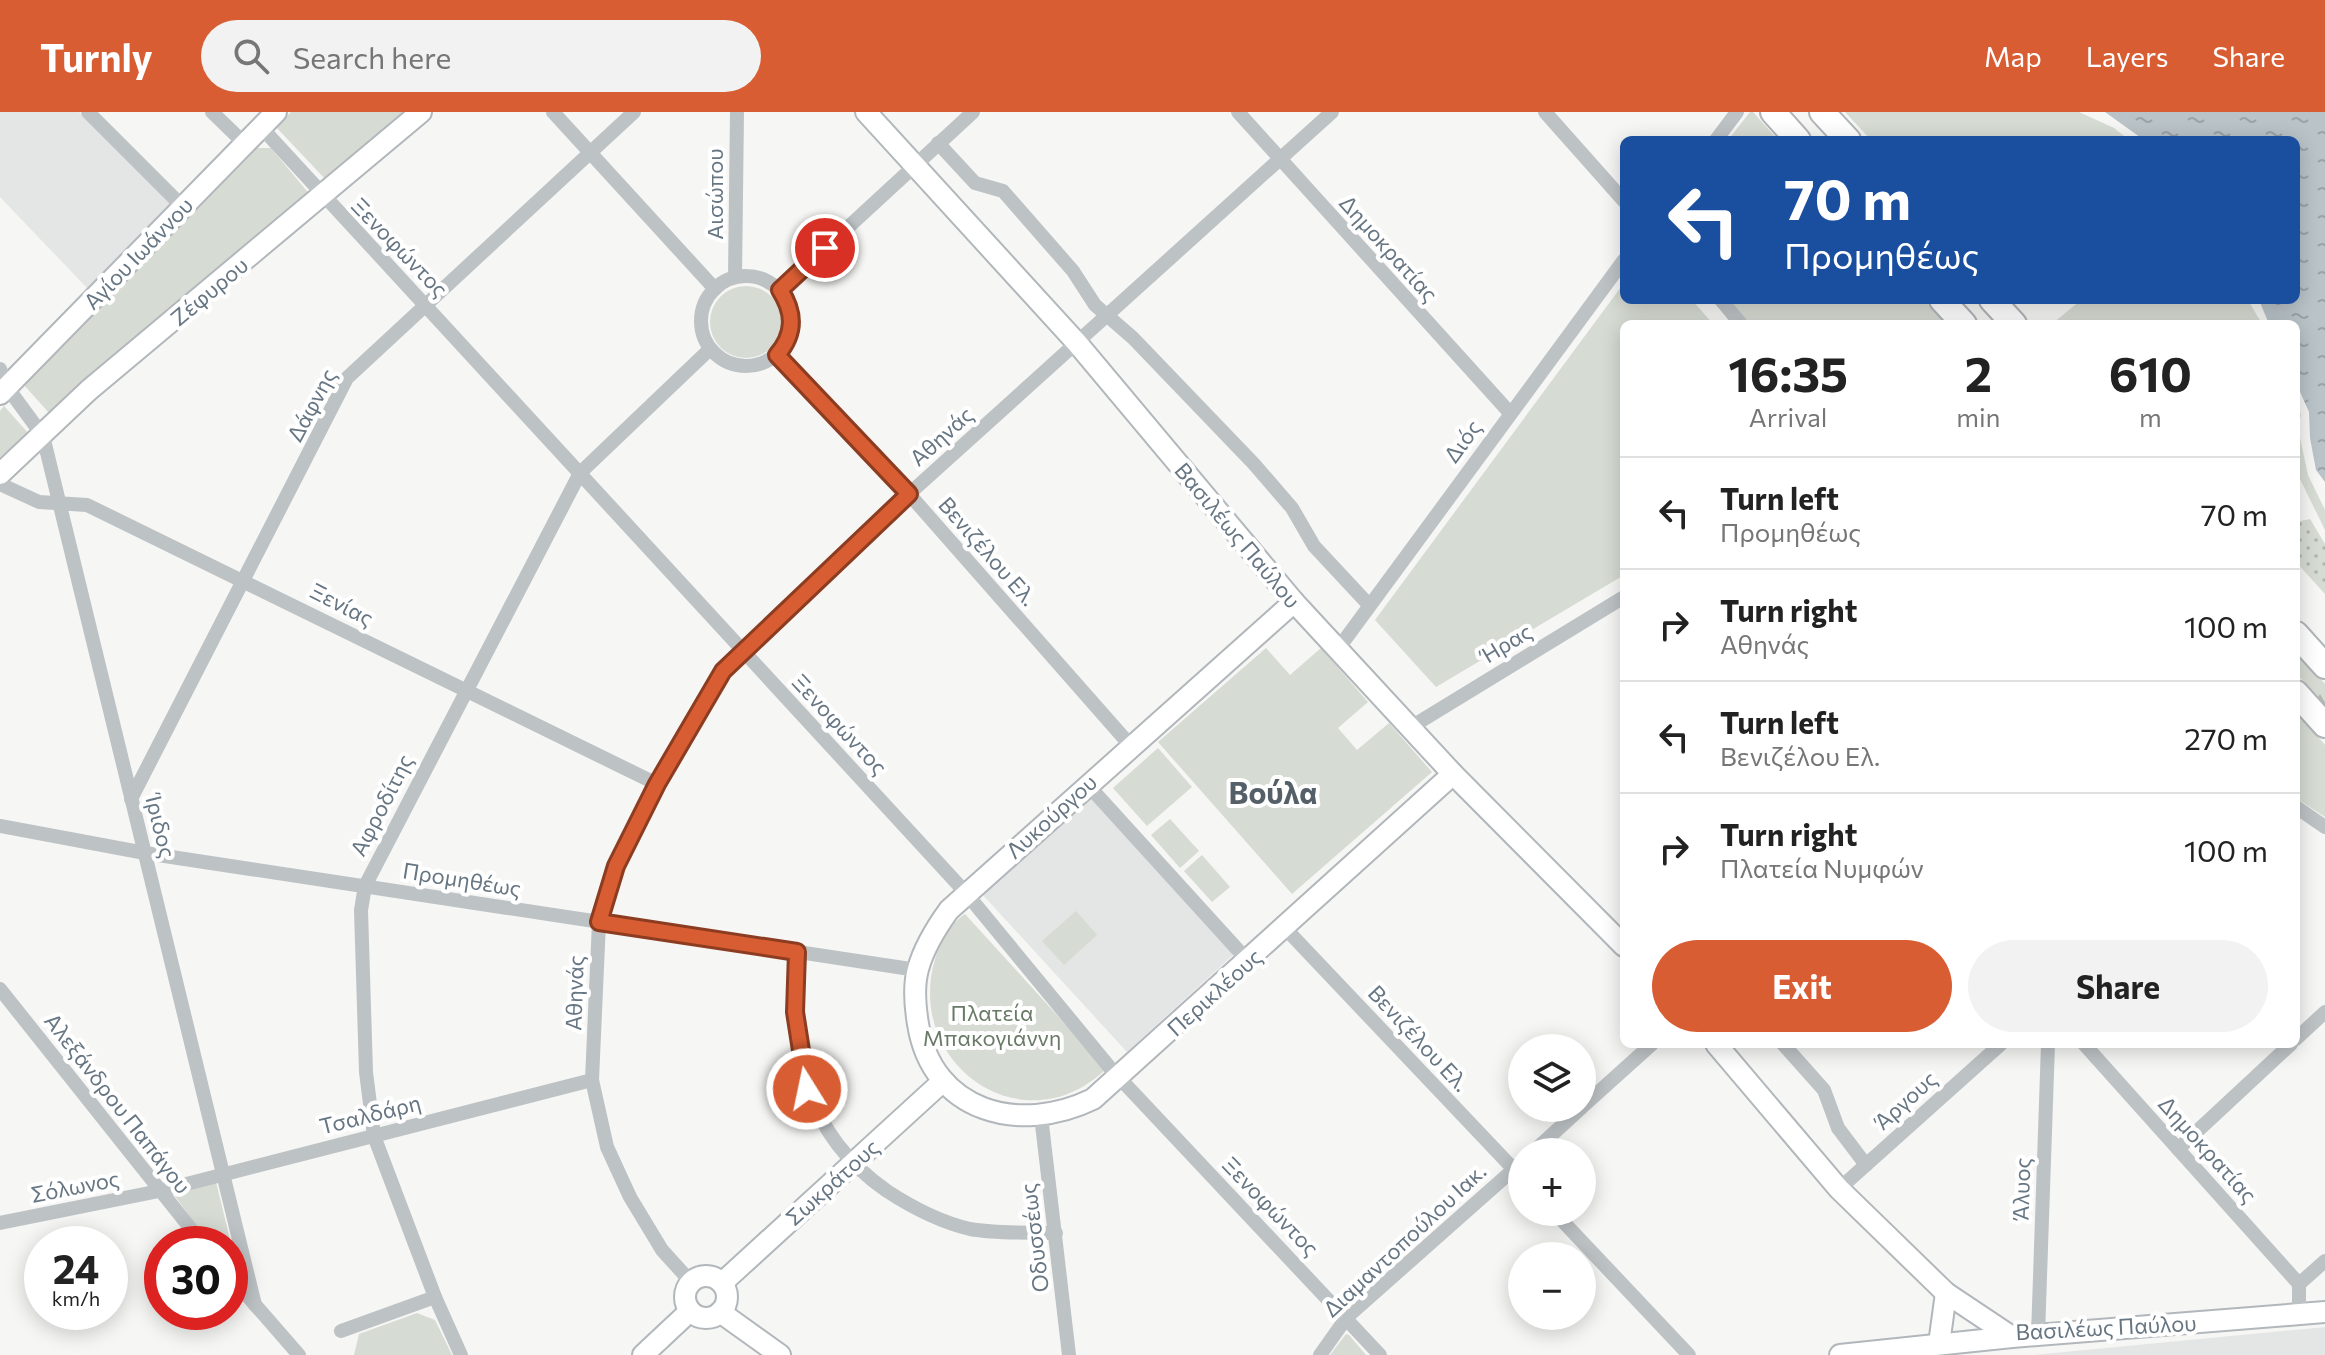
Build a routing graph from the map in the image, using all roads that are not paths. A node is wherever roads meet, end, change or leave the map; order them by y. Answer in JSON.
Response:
{"nodes":[{"id":1,"x":88,"y":112,"type":"edge"},
{"id":2,"x":212,"y":112,"type":"edge"},
{"id":3,"x":276,"y":112,"type":"edge"},
{"id":4,"x":421,"y":112,"type":"edge"},
{"id":5,"x":553,"y":112,"type":"edge"},
{"id":6,"x":634,"y":112,"type":"edge"},
{"id":7,"x":737,"y":112,"type":"edge"},
{"id":8,"x":866,"y":112,"type":"edge"},
{"id":9,"x":973,"y":112,"type":"edge"},
{"id":10,"x":1238,"y":112,"type":"edge"},
{"id":11,"x":1332,"y":112,"type":"edge"},
{"id":12,"x":1545,"y":112,"type":"edge"},
{"id":13,"x":1737,"y":112,"type":"edge"},
{"id":14,"x":1773,"y":112,"type":"edge"},
{"id":15,"x":1822,"y":112,"type":"edge"},
{"id":16,"x":261,"y":127,"type":"junction"},
{"id":17,"x":1719,"y":136,"type":"edge"},
{"id":18,"x":1794,"y":136,"type":"edge"},
{"id":19,"x":1844,"y":136,"type":"edge"},
{"id":20,"x":938,"y":143,"type":"junction"},
{"id":21,"x":245,"y":144,"type":"junction"},
{"id":22,"x":590,"y":150,"type":"junction"},
{"id":23,"x":1279,"y":161,"type":"junction"},
{"id":24,"x":914,"y":164,"type":"junction"},
{"id":25,"x":1620,"y":196,"type":"edge"},
{"id":26,"x":322,"y":198,"type":"junction"},
{"id":27,"x":183,"y":207,"type":"junction"},
{"id":28,"x":1620,"y":265,"type":"edge"},
{"id":29,"x":735,"y":277,"type":"junction"},
{"id":30,"x":715,"y":289,"type":"junction"},
{"id":31,"x":780,"y":290,"type":"junction"},
{"id":32,"x":425,"y":302,"type":"junction"},
{"id":33,"x":1724,"y":304,"type":"edge"},
{"id":34,"x":1946,"y":304,"type":"edge"},
{"id":35,"x":1106,"y":316,"type":"junction"},
{"id":36,"x":1738,"y":320,"type":"edge"},
{"id":37,"x":1960,"y":320,"type":"edge"},
{"id":38,"x":1077,"y":343,"type":"junction"},
{"id":39,"x":710,"y":349,"type":"junction"},
{"id":40,"x":777,"y":355,"type":"junction"},
{"id":41,"x":2,"y":383,"type":"edge"},
{"id":42,"x":1510,"y":413,"type":"junction"},
{"id":43,"x":43,"y":436,"type":"junction"},
{"id":44,"x":580,"y":473,"type":"junction"},
{"id":45,"x":0,"y":474,"type":"edge"},
{"id":46,"x":0,"y":484,"type":"edge"},
{"id":47,"x":909,"y":494,"type":"junction"},
{"id":48,"x":59,"y":502,"type":"junction"},
{"id":49,"x":246,"y":580,"type":"junction"},
{"id":50,"x":1620,"y":599,"type":"edge"},
{"id":51,"x":1294,"y":602,"type":"junction"},
{"id":52,"x":1369,"y":605,"type":"junction"},
{"id":53,"x":2300,"y":638,"type":"edge"},
{"id":54,"x":1338,"y":649,"type":"junction"},
{"id":55,"x":742,"y":650,"type":"junction"},
{"id":56,"x":2325,"y":666,"type":"edge"},
{"id":57,"x":464,"y":691,"type":"junction"},
{"id":58,"x":2300,"y":697,"type":"edge"},
{"id":59,"x":2325,"y":725,"type":"edge"},
{"id":60,"x":1411,"y":727,"type":"junction"},
{"id":61,"x":1130,"y":745,"type":"junction"},
{"id":62,"x":1453,"y":774,"type":"junction"},
{"id":63,"x":657,"y":784,"type":"junction"},
{"id":64,"x":1087,"y":784,"type":"junction"},
{"id":65,"x":131,"y":799,"type":"junction"},
{"id":66,"x":2300,"y":810,"type":"edge"},
{"id":67,"x":0,"y":826,"type":"edge"},
{"id":68,"x":2325,"y":827,"type":"edge"},
{"id":69,"x":145,"y":853,"type":"junction"},
{"id":70,"x":365,"y":886,"type":"junction"},
{"id":71,"x":966,"y":893,"type":"junction"},
{"id":72,"x":599,"y":922,"type":"junction"},
{"id":73,"x":1285,"y":928,"type":"junction"},
{"id":74,"x":1620,"y":942,"type":"edge"},
{"id":75,"x":797,"y":952,"type":"junction"},
{"id":76,"x":1248,"y":961,"type":"junction"},
{"id":77,"x":917,"y":970,"type":"junction"},
{"id":78,"x":0,"y":989,"type":"edge"},
{"id":79,"x":2325,"y":1012,"type":"edge"},
{"id":80,"x":2300,"y":1035,"type":"edge"},
{"id":81,"x":1648,"y":1048,"type":"edge"},
{"id":82,"x":1719,"y":1048,"type":"edge"},
{"id":83,"x":1787,"y":1048,"type":"edge"},
{"id":84,"x":1997,"y":1048,"type":"edge"},
{"id":85,"x":2048,"y":1048,"type":"edge"},
{"id":86,"x":2088,"y":1048,"type":"edge"},
{"id":87,"x":2287,"y":1048,"type":"edge"},
{"id":88,"x":1120,"y":1078,"type":"junction"},
{"id":89,"x":592,"y":1080,"type":"junction"},
{"id":90,"x":942,"y":1082,"type":"junction"},
{"id":91,"x":1596,"y":1095,"type":"edge"},
{"id":92,"x":1041,"y":1116,"type":"junction"},
{"id":93,"x":1566,"y":1122,"type":"edge"},
{"id":94,"x":374,"y":1136,"type":"junction"},
{"id":95,"x":1549,"y":1138,"type":"edge"},
{"id":96,"x":2178,"y":1149,"type":"junction"},
{"id":97,"x":1508,"y":1159,"type":"edge"},
{"id":98,"x":852,"y":1163,"type":"junction"},
{"id":99,"x":1866,"y":1165,"type":"junction"},
{"id":100,"x":223,"y":1175,"type":"junction"},
{"id":101,"x":1508,"y":1179,"type":"edge"},
{"id":102,"x":1839,"y":1189,"type":"junction"},
{"id":103,"x":159,"y":1191,"type":"junction"},
{"id":104,"x":0,"y":1223,"type":"edge"},
{"id":105,"x":188,"y":1226,"type":"edge"},
{"id":106,"x":1567,"y":1226,"type":"edge"},
{"id":107,"x":1056,"y":1233,"type":"junction"},
{"id":108,"x":2325,"y":1261,"type":"edge"},
{"id":109,"x":691,"y":1282,"type":"junction"},
{"id":110,"x":722,"y":1283,"type":"junction"},
{"id":111,"x":2299,"y":1284,"type":"junction"},
{"id":112,"x":1946,"y":1293,"type":"junction"},
{"id":113,"x":248,"y":1297,"type":"edge"},
{"id":114,"x":435,"y":1297,"type":"junction"},
{"id":115,"x":255,"y":1305,"type":"junction"},
{"id":116,"x":690,"y":1311,"type":"junction"},
{"id":117,"x":720,"y":1312,"type":"junction"},
{"id":118,"x":2325,"y":1312,"type":"edge"},
{"id":119,"x":2299,"y":1314,"type":"junction"},
{"id":120,"x":1347,"y":1317,"type":"junction"},
{"id":121,"x":341,"y":1331,"type":"dead end"},
{"id":122,"x":2038,"y":1335,"type":"junction"},
{"id":123,"x":2012,"y":1337,"type":"junction"},
{"id":124,"x":1939,"y":1344,"type":"junction"},
{"id":125,"x":299,"y":1355,"type":"edge"},
{"id":126,"x":461,"y":1355,"type":"edge"},
{"id":127,"x":643,"y":1355,"type":"edge"},
{"id":128,"x":780,"y":1355,"type":"edge"},
{"id":129,"x":1069,"y":1355,"type":"edge"},
{"id":130,"x":1320,"y":1355,"type":"edge"},
{"id":131,"x":1380,"y":1355,"type":"edge"},
{"id":132,"x":1689,"y":1355,"type":"edge"},
{"id":133,"x":1840,"y":1355,"type":"edge"}],
"edges":[{"from":1,"to":27,"type":"street"},
{"from":2,"to":21,"type":"street"},
{"from":3,"to":16,"type":"street","name":"Αγίου Ιωάννου"},
{"from":4,"to":26,"type":"street","name":"Ζέφυρου"},
{"from":5,"to":22,"type":"street"},
{"from":6,"to":22,"type":"street","name":"Δάφνης"},
{"from":7,"to":29,"type":"street","name":"Αισώπου"},
{"from":8,"to":24,"type":"street","name":"Βασιλέως Παύλου"},
{"from":9,"to":20,"type":"street"},
{"from":10,"to":23,"type":"street","name":"Δημοκρατίας"},
{"from":11,"to":23,"type":"street","name":"Αθηνάς"},
{"from":12,"to":25,"type":"street"},
{"from":13,"to":17,"type":"street"},
{"from":14,"to":18,"type":"highway"},
{"from":15,"to":19,"type":"highway"},
{"from":16,"to":21,"type":"street","name":"Αγίου Ιωάννου"},
{"from":16,"to":26,"type":"street","name":"Ξενοφώντος"},
{"from":20,"to":24,"type":"street"},
{"from":20,"to":35,"type":"street"},
{"from":21,"to":27,"type":"street","name":"Αγίου Ιωάννου"},
{"from":22,"to":30,"type":"street"},
{"from":22,"to":32,"type":"street","name":"Δάφνης"},
{"from":23,"to":35,"type":"street","name":"Αθηνάς"},
{"from":23,"to":42,"type":"street","name":"Δημοκρατίας"},
{"from":24,"to":31,"type":"street"},
{"from":24,"to":38,"type":"street","name":"Βασιλέως Παύλου"},
{"from":26,"to":32,"type":"street","name":"Ξενοφώντος"},
{"from":26,"to":43,"type":"street","name":"Ζέφυρου"},
{"from":27,"to":41,"type":"street","name":"Αγίου Ιωάννου"},
{"from":28,"to":42,"type":"street","name":"Διός"},
{"from":29,"to":30,"type":"street"},
{"from":29,"to":31,"type":"street"},
{"from":30,"to":39,"type":"street"},
{"from":31,"to":40,"type":"street"},
{"from":32,"to":44,"type":"street","name":"Ξενοφώντος"},
{"from":32,"to":49,"type":"street","name":"Δάφνης"},
{"from":33,"to":36,"type":"street"},
{"from":34,"to":37,"type":"highway"},
{"from":35,"to":38,"type":"street","name":"Αθηνάς"},
{"from":35,"to":52,"type":"street"},
{"from":38,"to":47,"type":"street","name":"Αθηνάς"},
{"from":38,"to":51,"type":"street","name":"Βασιλέως Παύλου"},
{"from":39,"to":40,"type":"street"},
{"from":39,"to":44,"type":"street","name":"Αφροδίτης"},
{"from":40,"to":47,"type":"street","name":"Βενιζέλου Ελ."},
{"from":41,"to":43,"type":"street","name":"Ίριδος"},
{"from":42,"to":52,"type":"street","name":"Διός"},
{"from":43,"to":45,"type":"street","name":"Ζέφυρου"},
{"from":43,"to":48,"type":"street","name":"Ίριδος"},
{"from":44,"to":55,"type":"street","name":"Ξενοφώντος"},
{"from":44,"to":57,"type":"street","name":"Αφροδίτης"},
{"from":46,"to":48,"type":"street","name":"Ξενίας"},
{"from":47,"to":55,"type":"street","name":"Αθηνάς"},
{"from":47,"to":61,"type":"street","name":"Βενιζέλου Ελ."},
{"from":48,"to":49,"type":"street","name":"Ξενίας"},
{"from":48,"to":65,"type":"street","name":"Ίριδος"},
{"from":49,"to":57,"type":"street","name":"Ξενίας"},
{"from":49,"to":65,"type":"street","name":"Δάφνης"},
{"from":50,"to":60,"type":"street","name":"Ήρας"},
{"from":51,"to":54,"type":"street","name":"Βασιλέως Παύλου"},
{"from":51,"to":61,"type":"street","name":"Λυκούργου"},
{"from":52,"to":54,"type":"street","name":"Διός"},
{"from":53,"to":56,"type":"highway"},
{"from":54,"to":60,"type":"street","name":"Βασιλέως Παύλου"},
{"from":55,"to":63,"type":"street","name":"Αθηνάς"},
{"from":55,"to":71,"type":"street","name":"Ξενοφώντος"},
{"from":57,"to":63,"type":"street","name":"Ξενίας"},
{"from":57,"to":70,"type":"street","name":"Αφροδίτης"},
{"from":58,"to":59,"type":"highway"},
{"from":60,"to":62,"type":"street","name":"Βασιλέως Παύλου"},
{"from":61,"to":64,"type":"street","name":"Λυκούργου"},
{"from":62,"to":73,"type":"street","name":"Περικλέους"},
{"from":62,"to":74,"type":"street","name":"Βασιλέως Παύλου"},
{"from":63,"to":72,"type":"street","name":"Αθηνάς"},
{"from":64,"to":71,"type":"street","name":"Λυκούργου"},
{"from":64,"to":76,"type":"street"},
{"from":65,"to":69,"type":"street","name":"Ίριδος"},
{"from":66,"to":68,"type":"street"},
{"from":67,"to":69,"type":"street","name":"Προμηθέως"},
{"from":69,"to":70,"type":"street","name":"Προμηθέως"},
{"from":69,"to":100,"type":"street","name":"Ίριδος"},
{"from":70,"to":72,"type":"street","name":"Προμηθέως"},
{"from":70,"to":94,"type":"street","name":"Αφροδίτης"},
{"from":71,"to":77,"type":"street","name":"Λυκούργου"},
{"from":71,"to":88,"type":"street","name":"Ξενοφώντος"},
{"from":72,"to":75,"type":"street","name":"Προμηθέως"},
{"from":72,"to":89,"type":"street","name":"Αθηνάς"},
{"from":73,"to":76,"type":"street","name":"Περικλέους"},
{"from":73,"to":97,"type":"street","name":"Βενιζέλου Ελ."},
{"from":75,"to":77,"type":"street","name":"Προμηθέως"},
{"from":75,"to":98,"type":"street"},
{"from":76,"to":88,"type":"street","name":"Περικλέους"},
{"from":77,"to":90,"type":"street","name":"Λυκούργου"},
{"from":78,"to":103,"type":"street","name":"Αλεξάνδρου Παπάγου"},
{"from":79,"to":80,"type":"street"},
{"from":81,"to":91,"type":"street"},
{"from":82,"to":102,"type":"street","name":"Βασιλέως Παύλου"},
{"from":83,"to":99,"type":"street"},
{"from":84,"to":99,"type":"street","name":"Άργους"},
{"from":85,"to":122,"type":"street","name":"Άλυος"},
{"from":86,"to":96,"type":"street","name":"Δημοκρατίας"},
{"from":87,"to":96,"type":"street"},
{"from":88,"to":92,"type":"street","name":"Περικλέους"},
{"from":88,"to":120,"type":"street","name":"Ξενοφώντος"},
{"from":89,"to":94,"type":"street","name":"Τσαλδάρη"},
{"from":89,"to":109,"type":"street","name":"Αθηνάς"},
{"from":90,"to":92,"type":"street","name":"Περικλέους"},
{"from":90,"to":98,"type":"street","name":"Σωκράτους"},
{"from":92,"to":107,"type":"street","name":"Οδυσσέως"},
{"from":93,"to":95,"type":"street"},
{"from":94,"to":100,"type":"street","name":"Τσαλδάρη"},
{"from":94,"to":114,"type":"street","name":"Αφροδίτης"},
{"from":96,"to":111,"type":"street","name":"Δημοκρατίας"},
{"from":98,"to":107,"type":"street"},
{"from":98,"to":110,"type":"street","name":"Σωκράτους"},
{"from":99,"to":102,"type":"street","name":"Άργους"},
{"from":100,"to":103,"type":"street","name":"Τσαλδάρη"},
{"from":100,"to":115,"type":"street","name":"Ίριδος"},
{"from":101,"to":120,"type":"street","name":"Διαμαντοπούλου Ιακ."},
{"from":102,"to":112,"type":"street","name":"Βασιλέως Παύλου"},
{"from":103,"to":104,"type":"street","name":"Σόλωνος"},
{"from":103,"to":105,"type":"street","name":"Αλεξάνδρου Παπάγου"},
{"from":106,"to":132,"type":"street"},
{"from":107,"to":129,"type":"street","name":"Οδυσσέως"},
{"from":108,"to":111,"type":"street"},
{"from":109,"to":110,"type":"street"},
{"from":109,"to":116,"type":"street"},
{"from":110,"to":117,"type":"street"},
{"from":111,"to":119,"type":"street"},
{"from":112,"to":123,"type":"street","name":"Βασιλέως Παύλου"},
{"from":112,"to":124,"type":"street"},
{"from":113,"to":115,"type":"street"},
{"from":114,"to":121,"type":"street"},
{"from":114,"to":126,"type":"street","name":"Αφροδίτης"},
{"from":115,"to":125,"type":"street"},
{"from":116,"to":117,"type":"street"},
{"from":116,"to":127,"type":"street"},
{"from":117,"to":128,"type":"street"},
{"from":118,"to":119,"type":"street","name":"Βασιλέως Παύλου"},
{"from":119,"to":122,"type":"street","name":"Βασιλέως Παύλου"},
{"from":120,"to":130,"type":"street","name":"Διαμαντοπούλου Ιακ."},
{"from":120,"to":131,"type":"street","name":"Ξενοφώντος"},
{"from":122,"to":123,"type":"street","name":"Βασιλέως Παύλου"},
{"from":123,"to":124,"type":"street"},
{"from":124,"to":133,"type":"street"}]}
